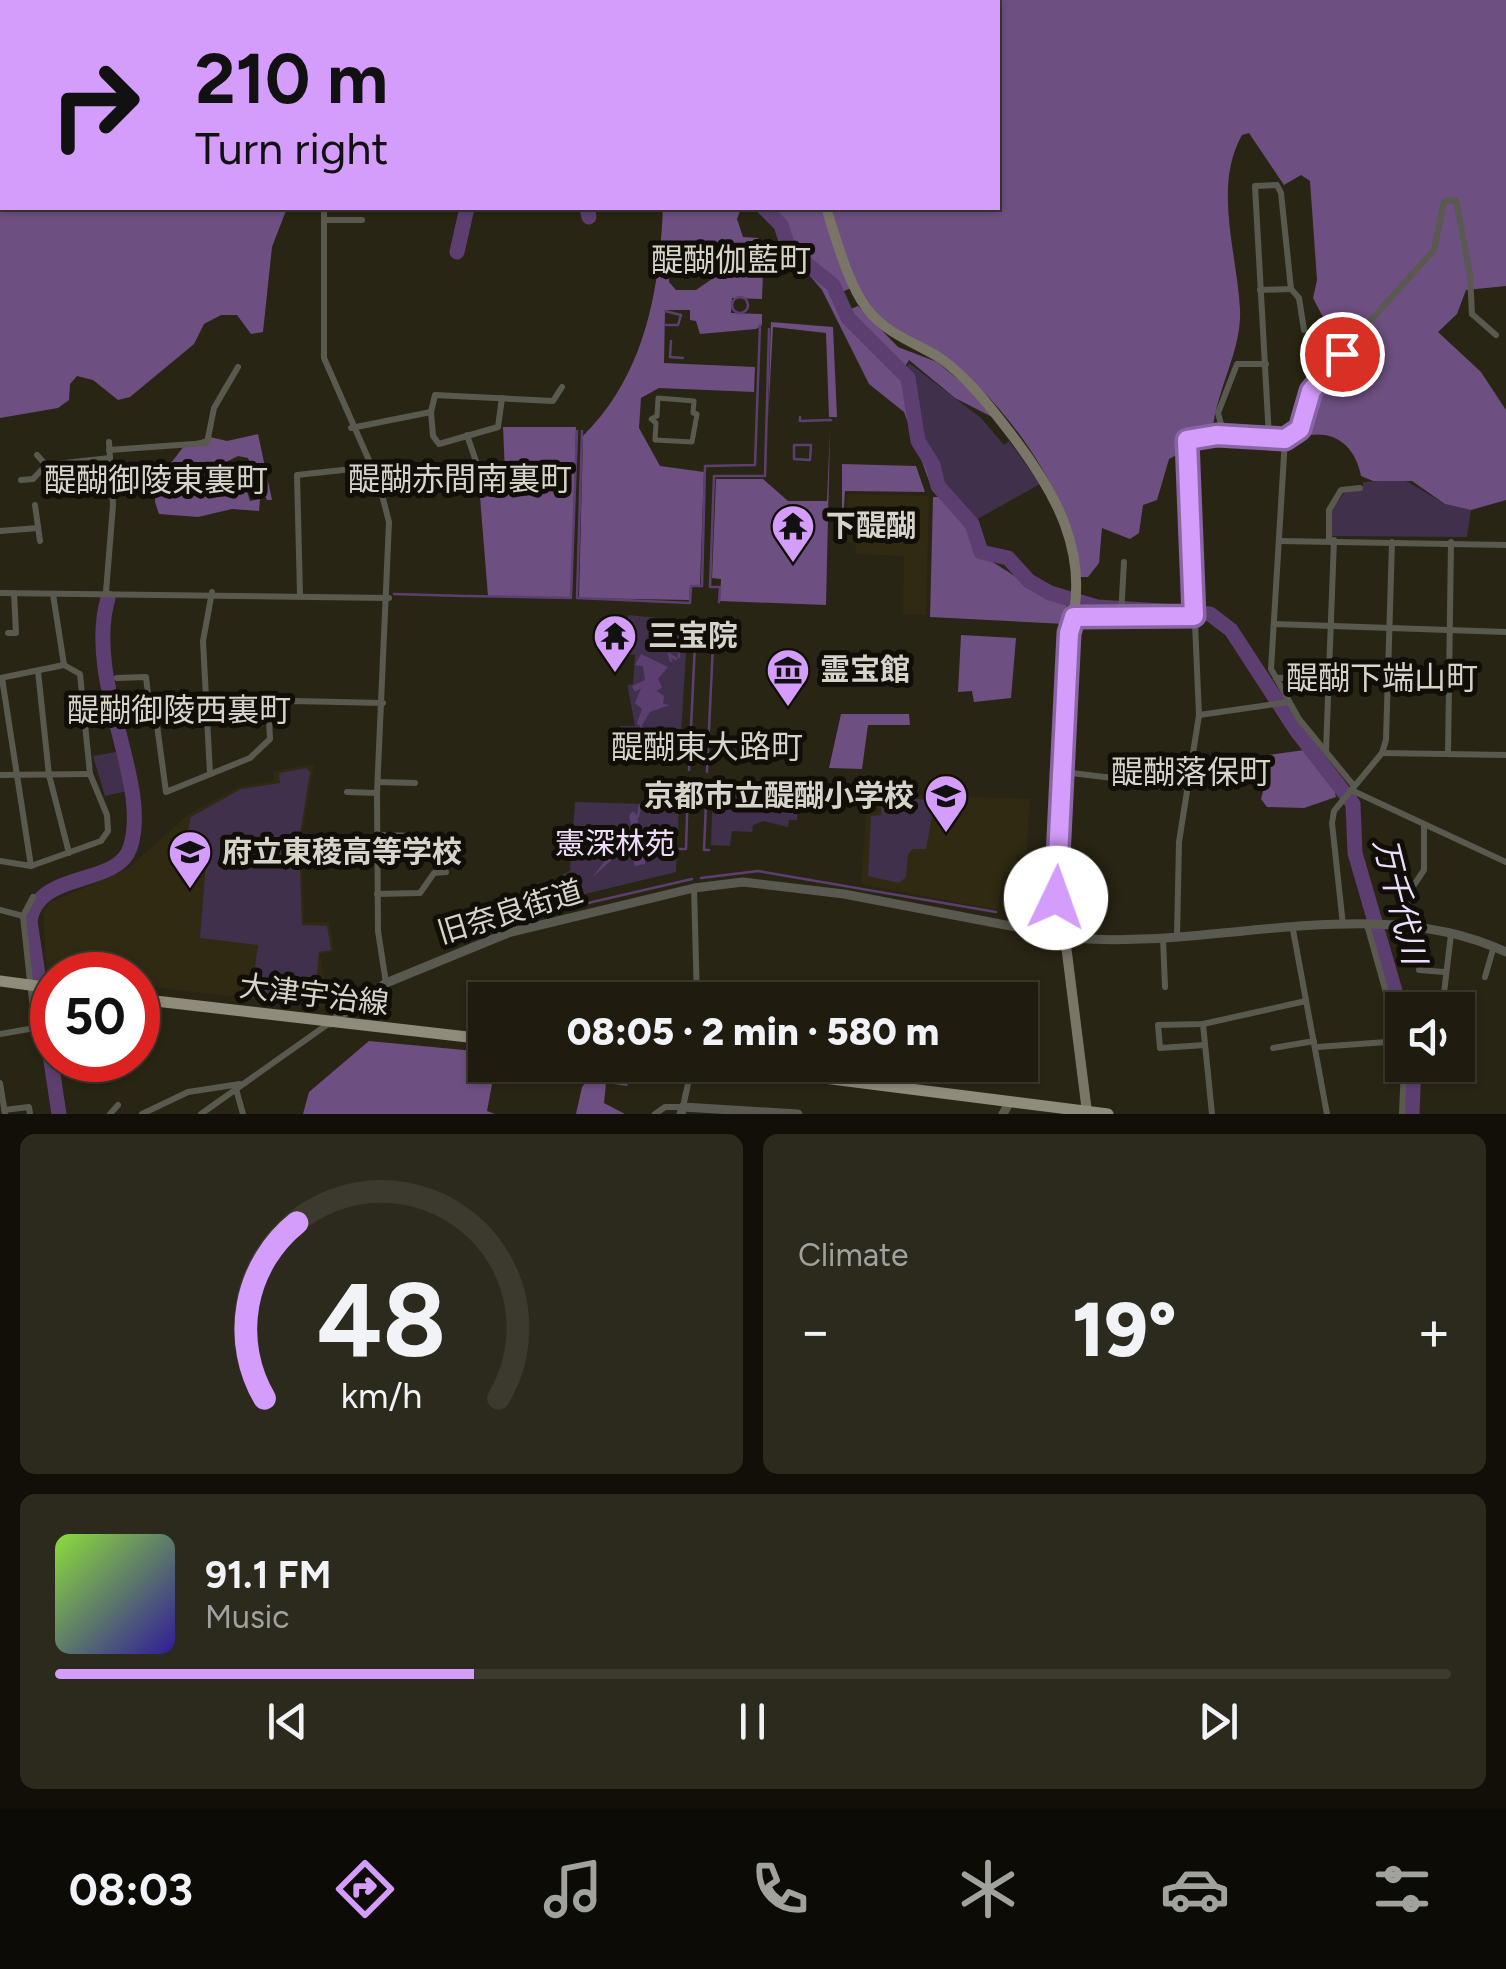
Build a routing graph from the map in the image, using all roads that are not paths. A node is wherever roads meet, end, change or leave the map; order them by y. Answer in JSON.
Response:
{"nodes":[{"id":1,"x":324,"y":210,"type":"edge"},
{"id":2,"x":827,"y":210,"type":"edge"},
{"id":3,"x":324,"y":220,"type":"junction"},
{"id":4,"x":362,"y":220,"type":"dead end"},
{"id":5,"x":1291,"y":289,"type":"junction"},
{"id":6,"x":1260,"y":290,"type":"junction"},
{"id":7,"x":1304,"y":330,"type":"dead end"},
{"id":8,"x":1496,"y":335,"type":"dead end"},
{"id":9,"x":1266,"y":364,"type":"junction"},
{"id":10,"x":238,"y":367,"type":"dead end"},
{"id":11,"x":562,"y":388,"type":"dead end"},
{"id":12,"x":502,"y":398,"type":"junction"},
{"id":13,"x":694,"y":400,"type":"joint"},
{"id":14,"x":431,"y":412,"type":"junction"},
{"id":15,"x":351,"y":428,"type":"junction"},
{"id":16,"x":467,"y":435,"type":"junction"},
{"id":17,"x":1224,"y":435,"type":"junction"},
{"id":18,"x":1269,"y":438,"type":"junction"},
{"id":19,"x":1285,"y":439,"type":"junction"},
{"id":20,"x":109,"y":450,"type":"junction"},
{"id":21,"x":37,"y":455,"type":"dead end"},
{"id":22,"x":46,"y":465,"type":"junction"},
{"id":23,"x":370,"y":467,"type":"junction"},
{"id":24,"x":480,"y":474,"type":"dead end"},
{"id":25,"x":21,"y":480,"type":"dead end"},
{"id":26,"x":1360,"y":488,"type":"dead end"},
{"id":27,"x":35,"y":505,"type":"dead end"},
{"id":28,"x":38,"y":528,"type":"junction"},
{"id":29,"x":0,"y":531,"type":"edge"},
{"id":30,"x":1331,"y":540,"type":"junction"},
{"id":31,"x":40,"y":541,"type":"dead end"},
{"id":32,"x":1279,"y":541,"type":"junction"},
{"id":33,"x":1392,"y":542,"type":"junction"},
{"id":34,"x":1452,"y":542,"type":"junction"},
{"id":35,"x":1506,"y":545,"type":"edge"},
{"id":36,"x":1124,"y":562,"type":"dead end"},
{"id":37,"x":106,"y":592,"type":"junction"},
{"id":38,"x":212,"y":592,"type":"junction"},
{"id":39,"x":0,"y":593,"type":"edge"},
{"id":40,"x":14,"y":593,"type":"junction"},
{"id":41,"x":53,"y":594,"type":"junction"},
{"id":42,"x":300,"y":595,"type":"junction"},
{"id":43,"x":388,"y":598,"type":"junction"},
{"id":44,"x":1074,"y":606,"type":"junction"},
{"id":45,"x":1121,"y":610,"type":"junction"},
{"id":46,"x":1194,"y":613,"type":"junction"},
{"id":47,"x":1275,"y":624,"type":"junction"},
{"id":48,"x":1330,"y":624,"type":"junction"},
{"id":49,"x":1390,"y":626,"type":"junction"},
{"id":50,"x":1449,"y":632,"type":"junction"},
{"id":51,"x":1506,"y":632,"type":"edge"},
{"id":52,"x":8,"y":633,"type":"dead end"},
{"id":53,"x":64,"y":665,"type":"junction"},
{"id":54,"x":38,"y":671,"type":"junction"},
{"id":55,"x":1,"y":678,"type":"edge"},
{"id":56,"x":117,"y":678,"type":"dead end"},
{"id":57,"x":1276,"y":678,"type":"junction"},
{"id":58,"x":1328,"y":678,"type":"junction"},
{"id":59,"x":152,"y":702,"type":"junction"},
{"id":60,"x":268,"y":702,"type":"junction"},
{"id":61,"x":204,"y":703,"type":"junction"},
{"id":62,"x":383,"y":703,"type":"junction"},
{"id":63,"x":1283,"y":703,"type":"junction"},
{"id":64,"x":118,"y":704,"type":"dead end"},
{"id":65,"x":1199,"y":715,"type":"junction"},
{"id":66,"x":1326,"y":752,"type":"junction"},
{"id":67,"x":1382,"y":753,"type":"junction"},
{"id":68,"x":1448,"y":754,"type":"junction"},
{"id":69,"x":1506,"y":755,"type":"edge"},
{"id":70,"x":1063,"y":772,"type":"junction"},
{"id":71,"x":90,"y":774,"type":"junction"},
{"id":72,"x":210,"y":774,"type":"junction"},
{"id":73,"x":14,"y":775,"type":"junction"},
{"id":74,"x":49,"y":775,"type":"junction"},
{"id":75,"x":0,"y":776,"type":"edge"},
{"id":76,"x":378,"y":782,"type":"junction"},
{"id":77,"x":415,"y":783,"type":"dead end"},
{"id":78,"x":1188,"y":787,"type":"junction"},
{"id":79,"x":1350,"y":791,"type":"junction"},
{"id":80,"x":347,"y":792,"type":"dead end"},
{"id":81,"x":377,"y":793,"type":"junction"},
{"id":82,"x":1424,"y":827,"type":"junction"},
{"id":83,"x":377,"y":835,"type":"junction"},
{"id":84,"x":424,"y":836,"type":"dead end"},
{"id":85,"x":69,"y":852,"type":"junction"},
{"id":86,"x":0,"y":861,"type":"edge"},
{"id":87,"x":1506,"y":862,"type":"edge"},
{"id":88,"x":32,"y":866,"type":"junction"},
{"id":89,"x":446,"y":872,"type":"dead end"},
{"id":90,"x":694,"y":888,"type":"junction"},
{"id":91,"x":377,"y":894,"type":"junction"},
{"id":92,"x":33,"y":896,"type":"dead end"},
{"id":93,"x":0,"y":910,"type":"edge"},
{"id":94,"x":23,"y":916,"type":"junction"},
{"id":95,"x":1343,"y":925,"type":"junction"},
{"id":96,"x":1373,"y":925,"type":"junction"},
{"id":97,"x":1404,"y":926,"type":"junction"},
{"id":98,"x":1293,"y":930,"type":"junction"},
{"id":99,"x":1451,"y":934,"type":"junction"},
{"id":100,"x":1059,"y":935,"type":"junction"},
{"id":101,"x":1164,"y":938,"type":"junction"},
{"id":102,"x":1177,"y":938,"type":"junction"},
{"id":103,"x":1494,"y":946,"type":"junction"},
{"id":104,"x":1506,"y":952,"type":"edge"},
{"id":105,"x":1419,"y":970,"type":"dead end"},
{"id":106,"x":1444,"y":972,"type":"junction"},
{"id":107,"x":1485,"y":977,"type":"dead end"},
{"id":108,"x":0,"y":981,"type":"edge"},
{"id":109,"x":697,"y":982,"type":"edge"},
{"id":110,"x":386,"y":983,"type":"junction"},
{"id":111,"x":30,"y":985,"type":"joint"},
{"id":112,"x":1165,"y":986,"type":"dead end"},
{"id":113,"x":1389,"y":992,"type":"edge"},
{"id":114,"x":1443,"y":992,"type":"edge"},
{"id":115,"x":1306,"y":1001,"type":"junction"},
{"id":116,"x":160,"y":1002,"type":"edge"},
{"id":117,"x":328,"y":1024,"type":"junction"},
{"id":118,"x":1203,"y":1024,"type":"junction"},
{"id":119,"x":30,"y":1029,"type":"edge"},
{"id":120,"x":0,"y":1034,"type":"edge"},
{"id":121,"x":468,"y":1037,"type":"edge"},
{"id":122,"x":1316,"y":1044,"type":"junction"},
{"id":123,"x":1385,"y":1045,"type":"edge"},
{"id":124,"x":1205,"y":1046,"type":"junction"},
{"id":125,"x":1273,"y":1048,"type":"dead end"},
{"id":126,"x":689,"y":1082,"type":"edge"},
{"id":127,"x":833,"y":1082,"type":"edge"},
{"id":128,"x":1403,"y":1082,"type":"edge"},
{"id":129,"x":0,"y":1083,"type":"edge"},
{"id":130,"x":239,"y":1087,"type":"junction"},
{"id":131,"x":118,"y":1104,"type":"dead end"},
{"id":132,"x":1006,"y":1108,"type":"edge"},
{"id":133,"x":665,"y":1110,"type":"edge"},
{"id":134,"x":682,"y":1110,"type":"edge"},
{"id":135,"x":5,"y":1112,"type":"edge"},
{"id":136,"x":784,"y":1113,"type":"edge"},
{"id":137,"x":1087,"y":1113,"type":"edge"},
{"id":138,"x":30,"y":1114,"type":"edge"},
{"id":139,"x":110,"y":1114,"type":"edge"},
{"id":140,"x":142,"y":1114,"type":"edge"},
{"id":141,"x":201,"y":1114,"type":"edge"},
{"id":142,"x":243,"y":1114,"type":"edge"},
{"id":143,"x":655,"y":1114,"type":"edge"},
{"id":144,"x":798,"y":1114,"type":"edge"},
{"id":145,"x":1108,"y":1114,"type":"edge"},
{"id":146,"x":1212,"y":1114,"type":"edge"},
{"id":147,"x":1327,"y":1114,"type":"edge"},
{"id":148,"x":1402,"y":1114,"type":"edge"}],
"edges":[{"from":1,"to":3,"type":"street"},
{"from":2,"to":44,"type":"main road"},
{"from":3,"to":4,"type":"street"},
{"from":3,"to":15,"type":"street"},
{"from":5,"to":6,"type":"street"},
{"from":5,"to":6,"type":"street"},
{"from":5,"to":7,"type":"street"},
{"from":6,"to":9,"type":"street"},
{"from":8,"to":19,"type":"street"},
{"from":9,"to":17,"type":"street"},
{"from":9,"to":18,"type":"street"},
{"from":10,"to":20,"type":"street"},
{"from":11,"to":12,"type":"street"},
{"from":12,"to":14,"type":"street"},
{"from":12,"to":16,"type":"street"},
{"from":13,"to":13,"type":"street"},
{"from":14,"to":15,"type":"street"},
{"from":14,"to":16,"type":"street"},
{"from":15,"to":23,"type":"street"},
{"from":16,"to":24,"type":"street"},
{"from":17,"to":18,"type":"street"},
{"from":17,"to":46,"type":"street"},
{"from":18,"to":19,"type":"street"},
{"from":19,"to":32,"type":"street"},
{"from":20,"to":22,"type":"street"},
{"from":20,"to":37,"type":"street"},
{"from":21,"to":22,"type":"street"},
{"from":22,"to":25,"type":"street"},
{"from":23,"to":42,"type":"street"},
{"from":23,"to":43,"type":"street"},
{"from":26,"to":30,"type":"street"},
{"from":27,"to":28,"type":"street"},
{"from":28,"to":29,"type":"street"},
{"from":28,"to":31,"type":"street"},
{"from":30,"to":32,"type":"street"},
{"from":30,"to":33,"type":"street"},
{"from":30,"to":48,"type":"street"},
{"from":32,"to":47,"type":"street"},
{"from":33,"to":34,"type":"street"},
{"from":33,"to":49,"type":"street"},
{"from":34,"to":35,"type":"street"},
{"from":34,"to":50,"type":"street"},
{"from":36,"to":45,"type":"street"},
{"from":37,"to":38,"type":"street"},
{"from":37,"to":41,"type":"street"},
{"from":38,"to":42,"type":"street"},
{"from":38,"to":61,"type":"street"},
{"from":39,"to":40,"type":"street"},
{"from":40,"to":41,"type":"street"},
{"from":40,"to":52,"type":"street"},
{"from":41,"to":53,"type":"street"},
{"from":42,"to":43,"type":"street"},
{"from":43,"to":62,"type":"street"},
{"from":44,"to":45,"type":"street"},
{"from":44,"to":70,"type":"main road"},
{"from":45,"to":46,"type":"street"},
{"from":46,"to":65,"type":"street"},
{"from":47,"to":48,"type":"street"},
{"from":47,"to":57,"type":"street"},
{"from":48,"to":49,"type":"street"},
{"from":48,"to":58,"type":"street"},
{"from":49,"to":50,"type":"street"},
{"from":49,"to":67,"type":"street"},
{"from":50,"to":51,"type":"street"},
{"from":50,"to":68,"type":"street"},
{"from":53,"to":54,"type":"street"},
{"from":53,"to":71,"type":"street"},
{"from":54,"to":55,"type":"street"},
{"from":54,"to":74,"type":"street"},
{"from":55,"to":73,"type":"street"},
{"from":56,"to":59,"type":"street"},
{"from":57,"to":58,"type":"street"},
{"from":57,"to":63,"type":"street"},
{"from":58,"to":66,"type":"street"},
{"from":59,"to":61,"type":"street"},
{"from":59,"to":64,"type":"street"},
{"from":59,"to":72,"type":"street"},
{"from":60,"to":61,"type":"street"},
{"from":60,"to":62,"type":"street"},
{"from":60,"to":72,"type":"street"},
{"from":61,"to":72,"type":"street"},
{"from":62,"to":76,"type":"street"},
{"from":63,"to":65,"type":"street"},
{"from":63,"to":66,"type":"street"},
{"from":65,"to":78,"type":"street"},
{"from":66,"to":79,"type":"street"},
{"from":67,"to":68,"type":"street"},
{"from":67,"to":79,"type":"street"},
{"from":68,"to":69,"type":"street"},
{"from":70,"to":78,"type":"street"},
{"from":70,"to":100,"type":"main road"},
{"from":71,"to":74,"type":"street"},
{"from":71,"to":85,"type":"street"},
{"from":73,"to":74,"type":"street"},
{"from":73,"to":75,"type":"street"},
{"from":73,"to":88,"type":"street"},
{"from":74,"to":85,"type":"street"},
{"from":76,"to":77,"type":"street"},
{"from":76,"to":81,"type":"street"},
{"from":78,"to":102,"type":"street"},
{"from":79,"to":82,"type":"street"},
{"from":79,"to":95,"type":"street"},
{"from":80,"to":81,"type":"street"},
{"from":81,"to":83,"type":"street"},
{"from":82,"to":87,"type":"street"},
{"from":82,"to":97,"type":"street"},
{"from":83,"to":84,"type":"street"},
{"from":83,"to":91,"type":"street"},
{"from":85,"to":88,"type":"street"},
{"from":86,"to":88,"type":"street"},
{"from":89,"to":91,"type":"street"},
{"from":90,"to":100,"type":"street","name":"旧奈良街道"},
{"from":90,"to":109,"type":"street"},
{"from":90,"to":110,"type":"street","name":"旧奈良街道"},
{"from":91,"to":110,"type":"street"},
{"from":92,"to":94,"type":"street"},
{"from":93,"to":94,"type":"street"},
{"from":94,"to":111,"type":"street"},
{"from":95,"to":96,"type":"street","name":"旧奈良街道"},
{"from":95,"to":98,"type":"street","name":"旧奈良街道"},
{"from":96,"to":97,"type":"street","name":"旧奈良街道"},
{"from":96,"to":113,"type":"street"},
{"from":97,"to":99,"type":"street","name":"旧奈良街道"},
{"from":98,"to":102,"type":"street","name":"旧奈良街道"},
{"from":98,"to":115,"type":"street"},
{"from":99,"to":103,"type":"street","name":"旧奈良街道"},
{"from":99,"to":106,"type":"street"},
{"from":100,"to":101,"type":"street","name":"旧奈良街道"},
{"from":100,"to":137,"type":"main road"},
{"from":101,"to":102,"type":"street","name":"旧奈良街道"},
{"from":101,"to":112,"type":"street"},
{"from":103,"to":104,"type":"street","name":"旧奈良街道"},
{"from":103,"to":107,"type":"street"},
{"from":105,"to":106,"type":"street"},
{"from":106,"to":114,"type":"street"},
{"from":108,"to":111,"type":"main road"},
{"from":110,"to":117,"type":"street","name":"旧奈良街道"},
{"from":115,"to":118,"type":"street"},
{"from":115,"to":122,"type":"street"},
{"from":116,"to":117,"type":"main road","name":"大津宇治線"},
{"from":117,"to":121,"type":"main road","name":"大津宇治線"},
{"from":117,"to":130,"type":"street","name":"旧奈良街道"},
{"from":118,"to":124,"type":"street"},
{"from":118,"to":124,"type":"street"},
{"from":119,"to":120,"type":"street"},
{"from":122,"to":123,"type":"street"},
{"from":122,"to":125,"type":"street"},
{"from":122,"to":147,"type":"street"},
{"from":124,"to":146,"type":"street"},
{"from":126,"to":134,"type":"street"},
{"from":127,"to":132,"type":"main road"},
{"from":128,"to":148,"type":"street"},
{"from":129,"to":135,"type":"street"},
{"from":130,"to":140,"type":"street"},
{"from":130,"to":141,"type":"street","name":"旧奈良街道"},
{"from":130,"to":142,"type":"street"},
{"from":131,"to":139,"type":"street"},
{"from":132,"to":137,"type":"main road"},
{"from":133,"to":134,"type":"street"},
{"from":133,"to":143,"type":"street"},
{"from":134,"to":136,"type":"street"},
{"from":135,"to":138,"type":"street"},
{"from":136,"to":144,"type":"street"},
{"from":137,"to":145,"type":"main road"}]}
